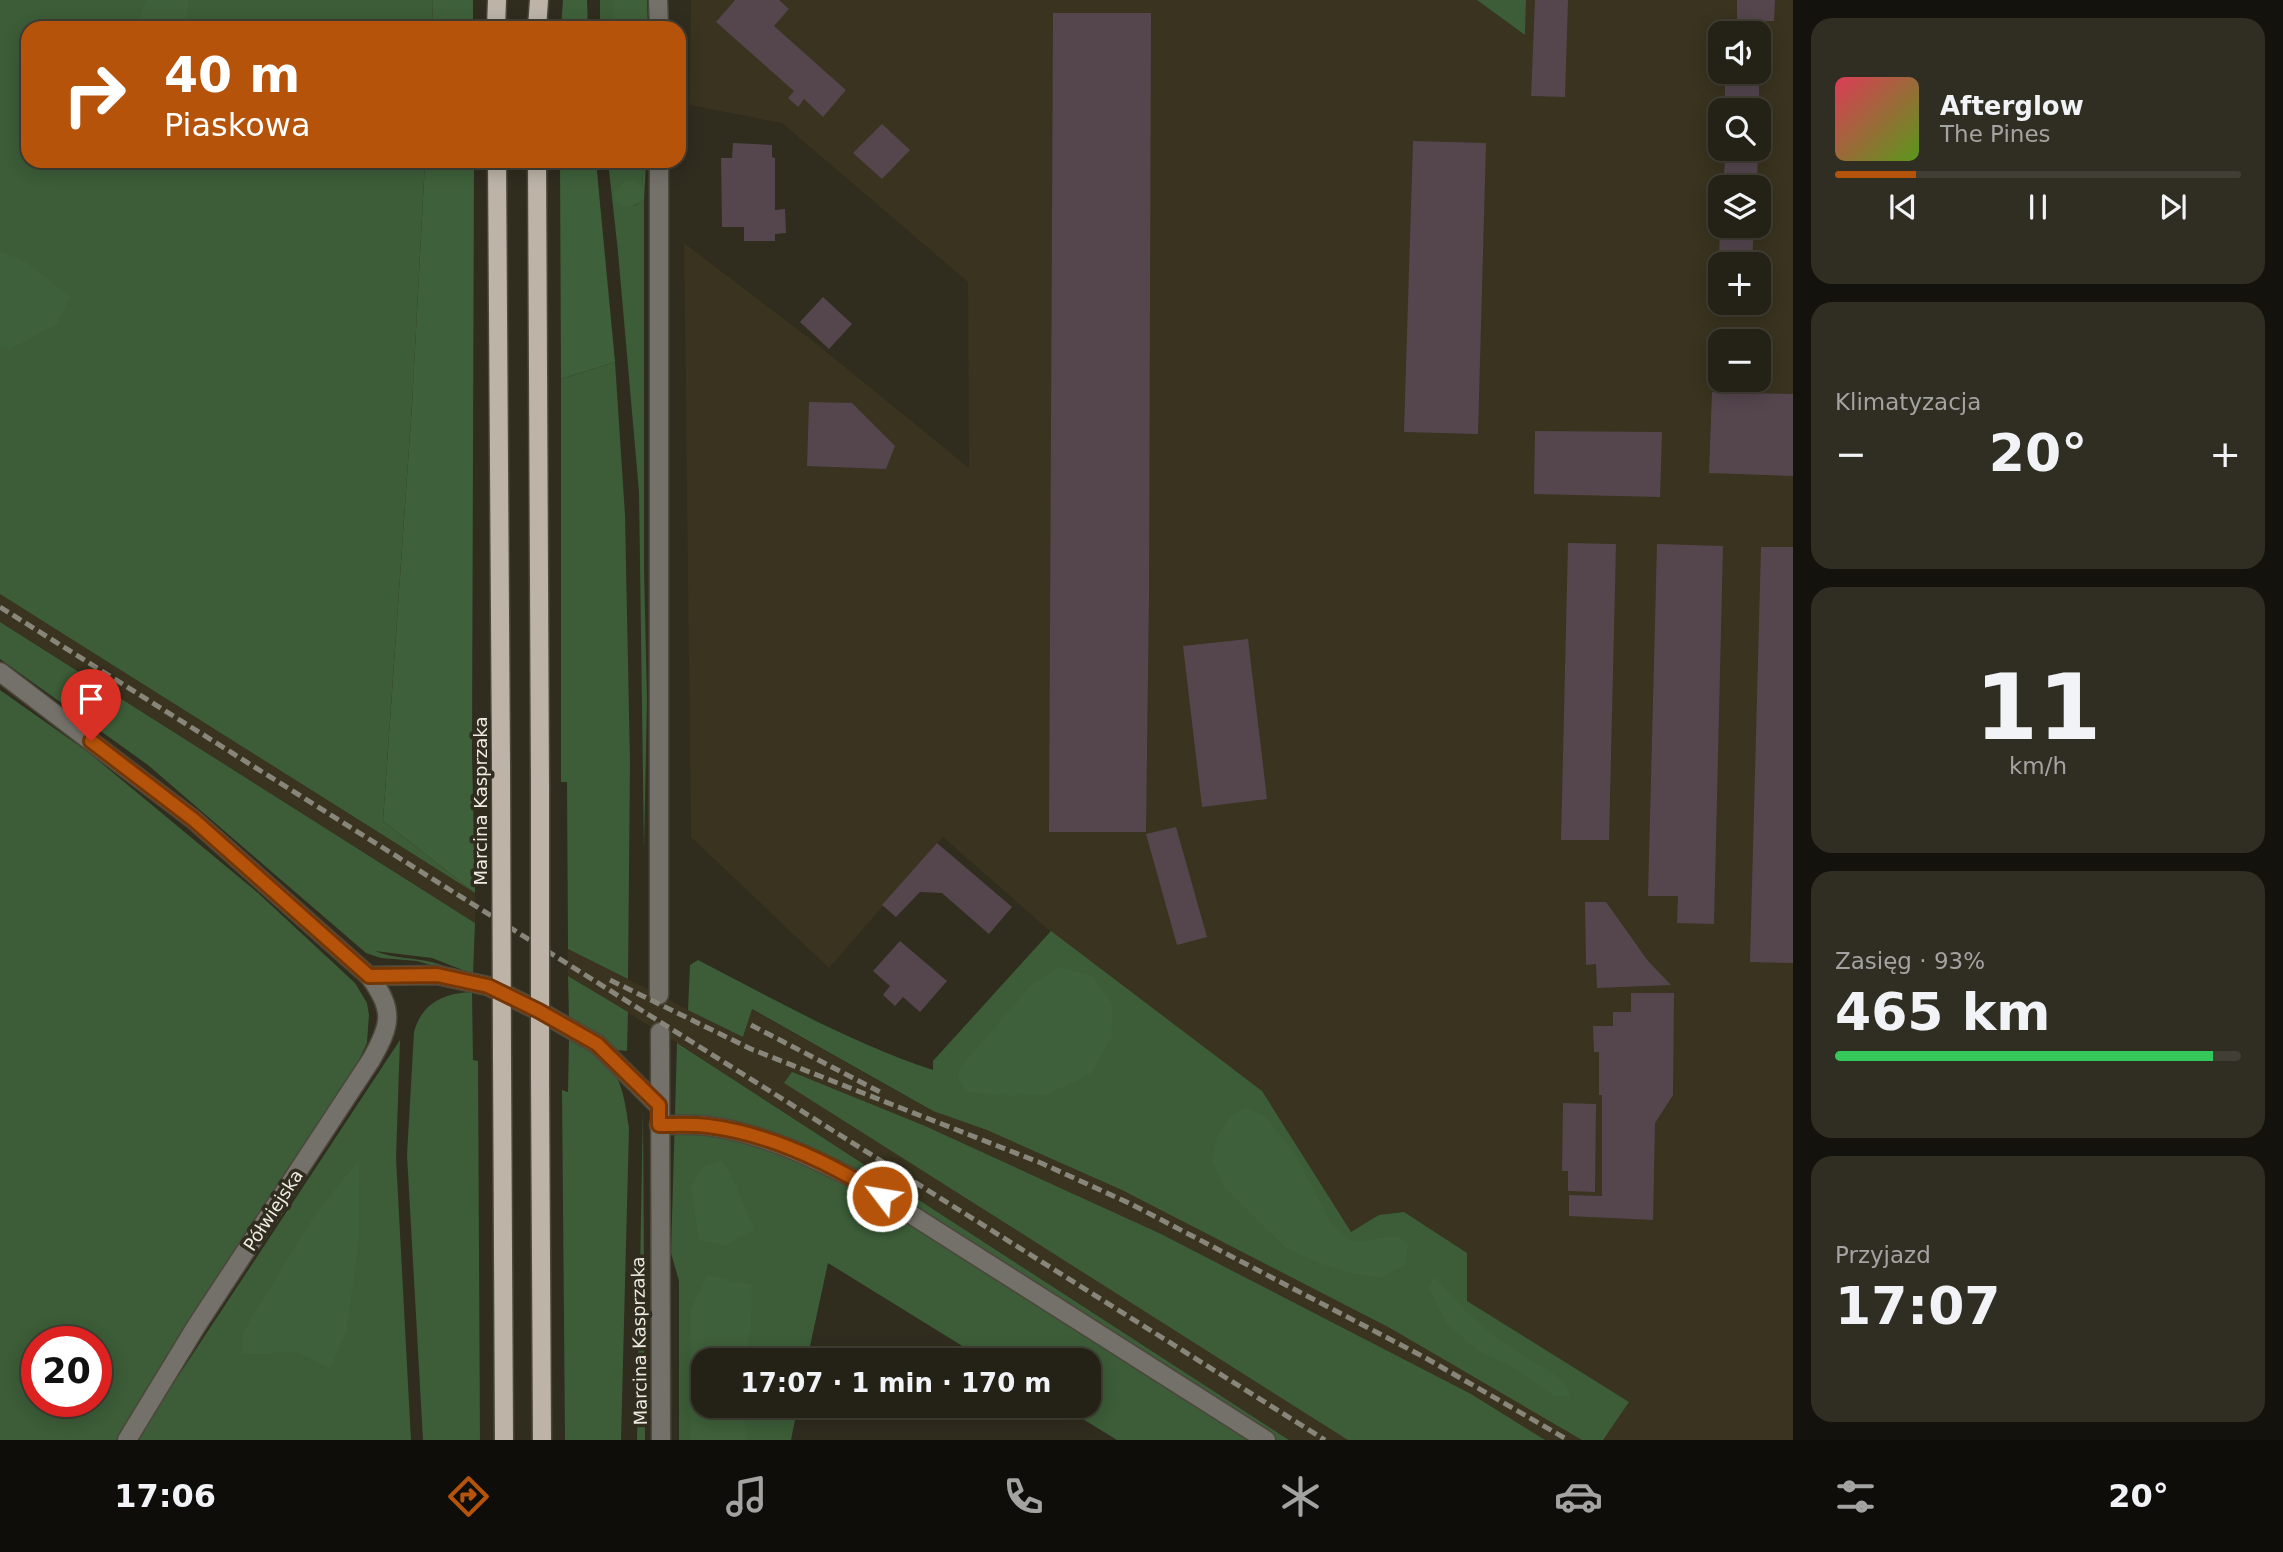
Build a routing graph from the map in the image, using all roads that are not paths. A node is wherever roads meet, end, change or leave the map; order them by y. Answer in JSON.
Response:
{"nodes":[{"id":1,"x":496,"y":0,"type":"edge"},
{"id":2,"x":539,"y":0,"type":"edge"},
{"id":3,"x":658,"y":0,"type":"edge"},
{"id":4,"x":496,"y":21,"type":"edge"},
{"id":5,"x":538,"y":21,"type":"edge"},
{"id":6,"x":659,"y":21,"type":"edge"},
{"id":7,"x":497,"y":168,"type":"edge"},
{"id":8,"x":537,"y":168,"type":"edge"},
{"id":9,"x":659,"y":168,"type":"edge"},
{"id":10,"x":0,"y":672,"type":"edge"},
{"id":11,"x":369,"y":976,"type":"junction"},
{"id":12,"x":659,"y":995,"type":"dead end"},
{"id":13,"x":660,"y":1032,"type":"dead end"},
{"id":14,"x":659,"y":1105,"type":"junction"},
{"id":15,"x":659,"y":1125,"type":"junction"},
{"id":16,"x":127,"y":1440,"type":"edge"},
{"id":17,"x":504,"y":1440,"type":"edge"},
{"id":18,"x":542,"y":1440,"type":"edge"},
{"id":19,"x":661,"y":1440,"type":"edge"},
{"id":20,"x":1266,"y":1440,"type":"edge"}],
"edges":[{"from":1,"to":4,"type":"main road"},
{"from":2,"to":5,"type":"main road"},
{"from":3,"to":6,"type":"street"},
{"from":7,"to":17,"type":"main road","name":"Marcina Kasprzaka","bridge":true},
{"from":8,"to":18,"type":"main road","bridge":true},
{"from":9,"to":12,"type":"street"},
{"from":10,"to":11,"type":"street","name":"Półwiejska"},
{"from":11,"to":14,"type":"street"},
{"from":11,"to":16,"type":"street","name":"Półwiejska"},
{"from":13,"to":14,"type":"street","name":"Marcina Kasprzaka"},
{"from":14,"to":15,"type":"street","name":"Marcina Kasprzaka"},
{"from":15,"to":19,"type":"street","name":"Marcina Kasprzaka"},
{"from":15,"to":20,"type":"street"}]}
